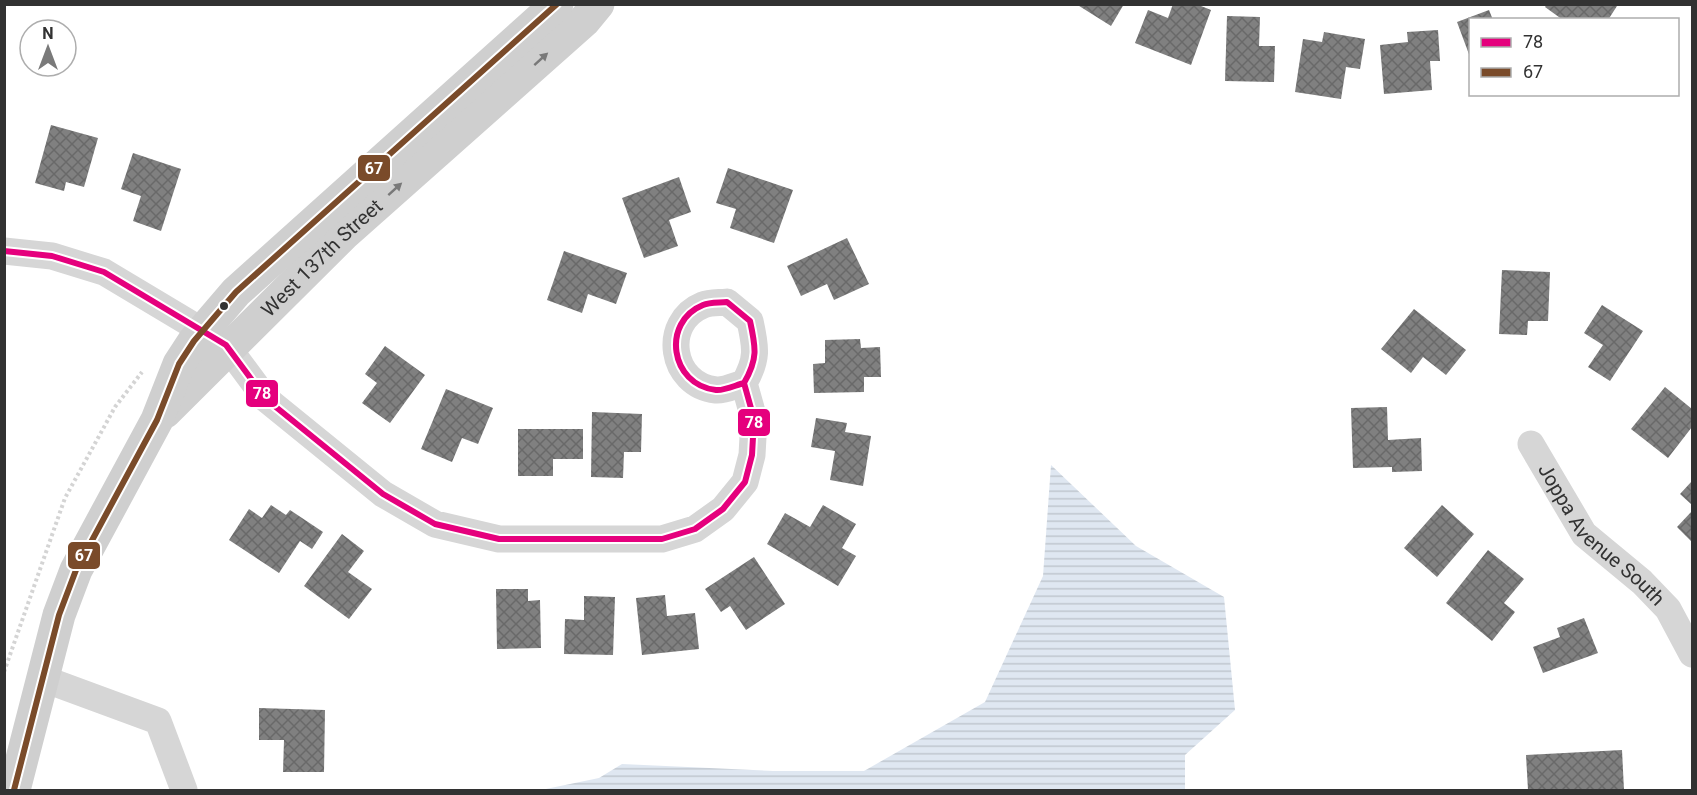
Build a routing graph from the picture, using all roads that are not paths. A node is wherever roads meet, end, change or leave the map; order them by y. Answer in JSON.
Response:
{"nodes":[{"id":1,"x":557,"y":4,"type":"edge"},
{"id":2,"x":598,"y":4,"type":"edge"},
{"id":3,"x":4,"y":251,"type":"edge"},
{"id":4,"x":215,"y":340,"type":"junction"},
{"id":5,"x":744,"y":383,"type":"dead end"},
{"id":6,"x":1531,"y":444,"type":"dead end"},
{"id":7,"x":1692,"y":654,"type":"edge"},
{"id":8,"x":44,"y":679,"type":"junction"},
{"id":9,"x":14,"y":790,"type":"edge"},
{"id":10,"x":184,"y":790,"type":"edge"}],
"edges":[{"from":1,"to":4,"type":"main road","name":"West 137th Street"},
{"from":4,"to":2,"type":"main road","name":"West 137th Street","one_way":true},
{"from":3,"to":4,"type":"street"},
{"from":4,"to":5,"type":"street"},
{"from":4,"to":8,"type":"main road","name":"West 137th Street"},
{"from":6,"to":7,"type":"street","name":"Joppa Avenue South"},
{"from":8,"to":9,"type":"main road","name":"West 137th Street"},
{"from":8,"to":10,"type":"street"}]}
